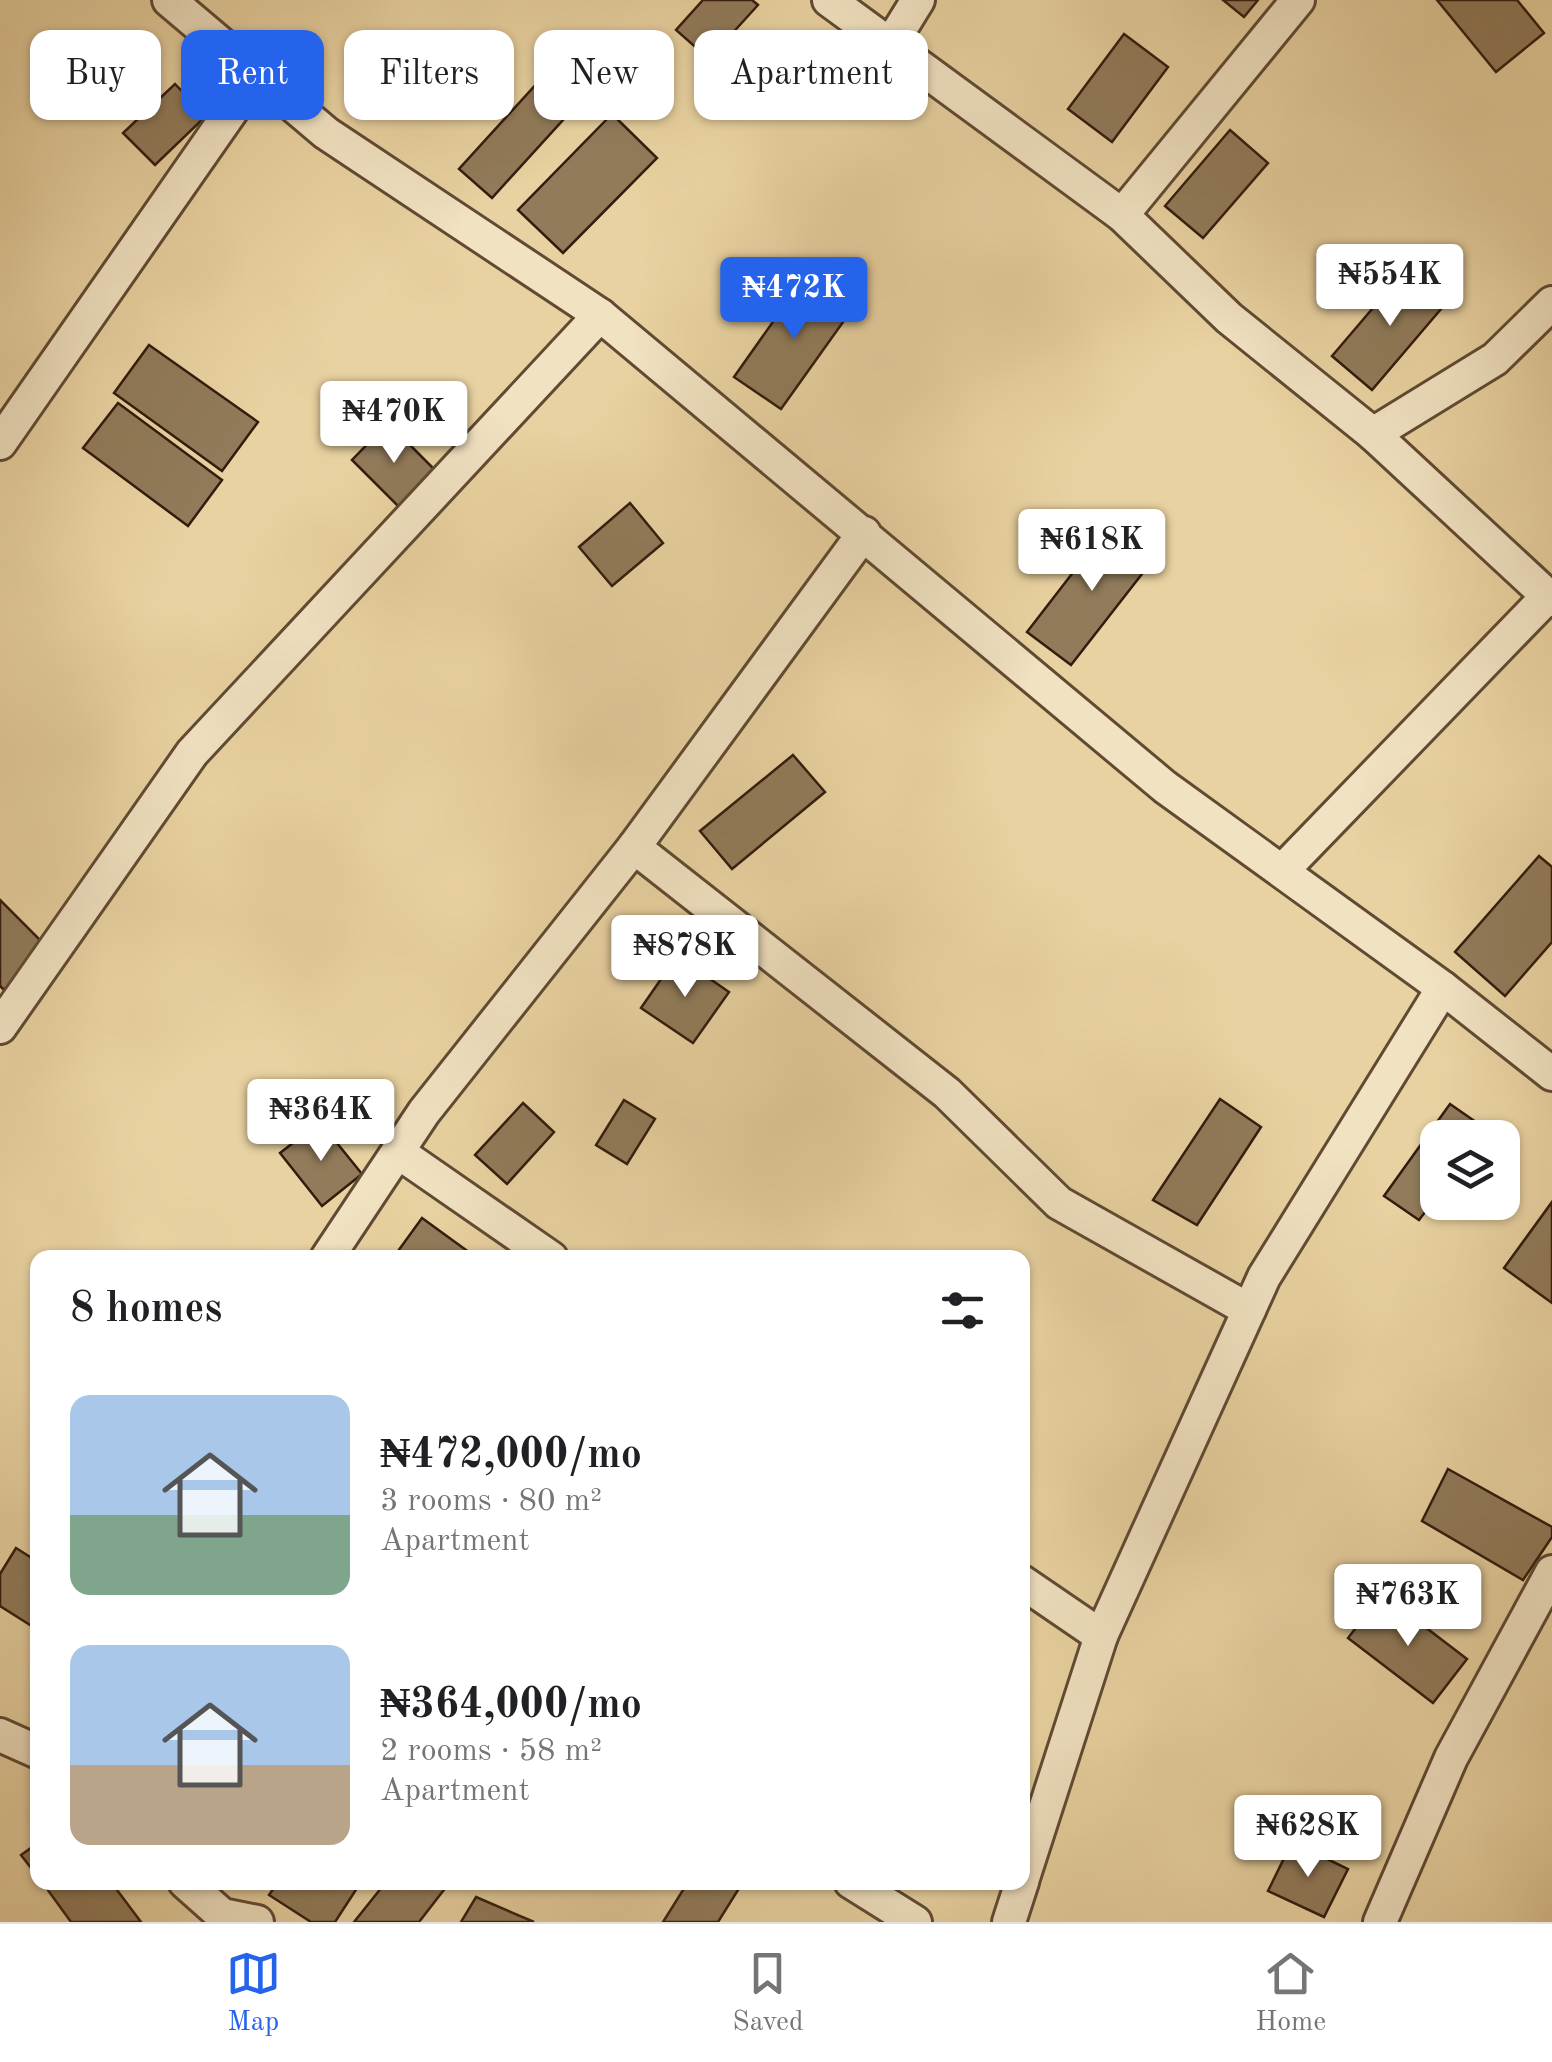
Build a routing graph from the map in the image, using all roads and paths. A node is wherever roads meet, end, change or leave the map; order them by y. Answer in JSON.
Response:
{"nodes":[{"id":1,"x":168,"y":0,"type":"edge"},
{"id":2,"x":829,"y":0,"type":"edge"},
{"id":3,"x":918,"y":0,"type":"edge"},
{"id":4,"x":1298,"y":0,"type":"edge"},
{"id":5,"x":204,"y":30,"type":"edge"},
{"id":6,"x":867,"y":30,"type":"edge"},
{"id":7,"x":899,"y":30,"type":"edge"},
{"id":8,"x":928,"y":75,"type":"edge"},
{"id":9,"x":224,"y":120,"type":"edge"},
{"id":10,"x":311,"y":120,"type":"edge"},
{"id":11,"x":1122,"y":215,"type":"junction"},
{"id":12,"x":1552,"y":303,"type":"edge"},
{"id":13,"x":600,"y":315,"type":"junction"},
{"id":14,"x":1373,"y":434,"type":"junction"},
{"id":15,"x":0,"y":443,"type":"edge"},
{"id":16,"x":864,"y":534,"type":"junction"},
{"id":17,"x":1550,"y":598,"type":"edge"},
{"id":18,"x":634,"y":847,"type":"junction"},
{"id":19,"x":1282,"y":871,"type":"junction"},
{"id":20,"x":1443,"y":988,"type":"junction"},
{"id":21,"x":0,"y":1027,"type":"edge"},
{"id":22,"x":1552,"y":1074,"type":"edge"},
{"id":23,"x":398,"y":1152,"type":"junction"},
{"id":24,"x":332,"y":1250,"type":"edge"},
{"id":25,"x":539,"y":1250,"type":"edge"},
{"id":26,"x":1249,"y":1310,"type":"junction"},
{"id":27,"x":1552,"y":1572,"type":"edge"},
{"id":28,"x":1030,"y":1587,"type":"edge"},
{"id":29,"x":1101,"y":1636,"type":"junction"},
{"id":30,"x":0,"y":1735,"type":"edge"},
{"id":31,"x":30,"y":1748,"type":"edge"},
{"id":32,"x":1030,"y":1857,"type":"edge"},
{"id":33,"x":193,"y":1890,"type":"edge"},
{"id":34,"x":864,"y":1890,"type":"edge"},
{"id":35,"x":1020,"y":1890,"type":"edge"},
{"id":36,"x":219,"y":1918,"type":"edge"},
{"id":37,"x":256,"y":1922,"type":"edge"},
{"id":38,"x":915,"y":1922,"type":"edge"},
{"id":39,"x":1010,"y":1922,"type":"edge"},
{"id":40,"x":1380,"y":1922,"type":"edge"}],
"edges":[{"from":1,"to":5,"type":"street"},
{"from":2,"to":6,"type":"street"},
{"from":3,"to":7,"type":"street"},
{"from":4,"to":11,"type":"street"},
{"from":8,"to":11,"type":"street"},
{"from":9,"to":15,"type":"street"},
{"from":10,"to":13,"type":"street"},
{"from":11,"to":14,"type":"street"},
{"from":12,"to":14,"type":"street"},
{"from":13,"to":16,"type":"street"},
{"from":13,"to":21,"type":"street"},
{"from":14,"to":17,"type":"street"},
{"from":16,"to":18,"type":"street"},
{"from":16,"to":19,"type":"street"},
{"from":17,"to":19,"type":"street"},
{"from":18,"to":23,"type":"street"},
{"from":18,"to":26,"type":"street"},
{"from":19,"to":20,"type":"street"},
{"from":20,"to":22,"type":"street"},
{"from":20,"to":26,"type":"street"},
{"from":23,"to":24,"type":"street"},
{"from":23,"to":25,"type":"street"},
{"from":26,"to":29,"type":"street"},
{"from":27,"to":40,"type":"street"},
{"from":28,"to":29,"type":"street"},
{"from":29,"to":32,"type":"street"},
{"from":30,"to":31,"type":"street"},
{"from":33,"to":36,"type":"street"},
{"from":34,"to":38,"type":"street"},
{"from":35,"to":39,"type":"street"},
{"from":36,"to":37,"type":"street"}]}
